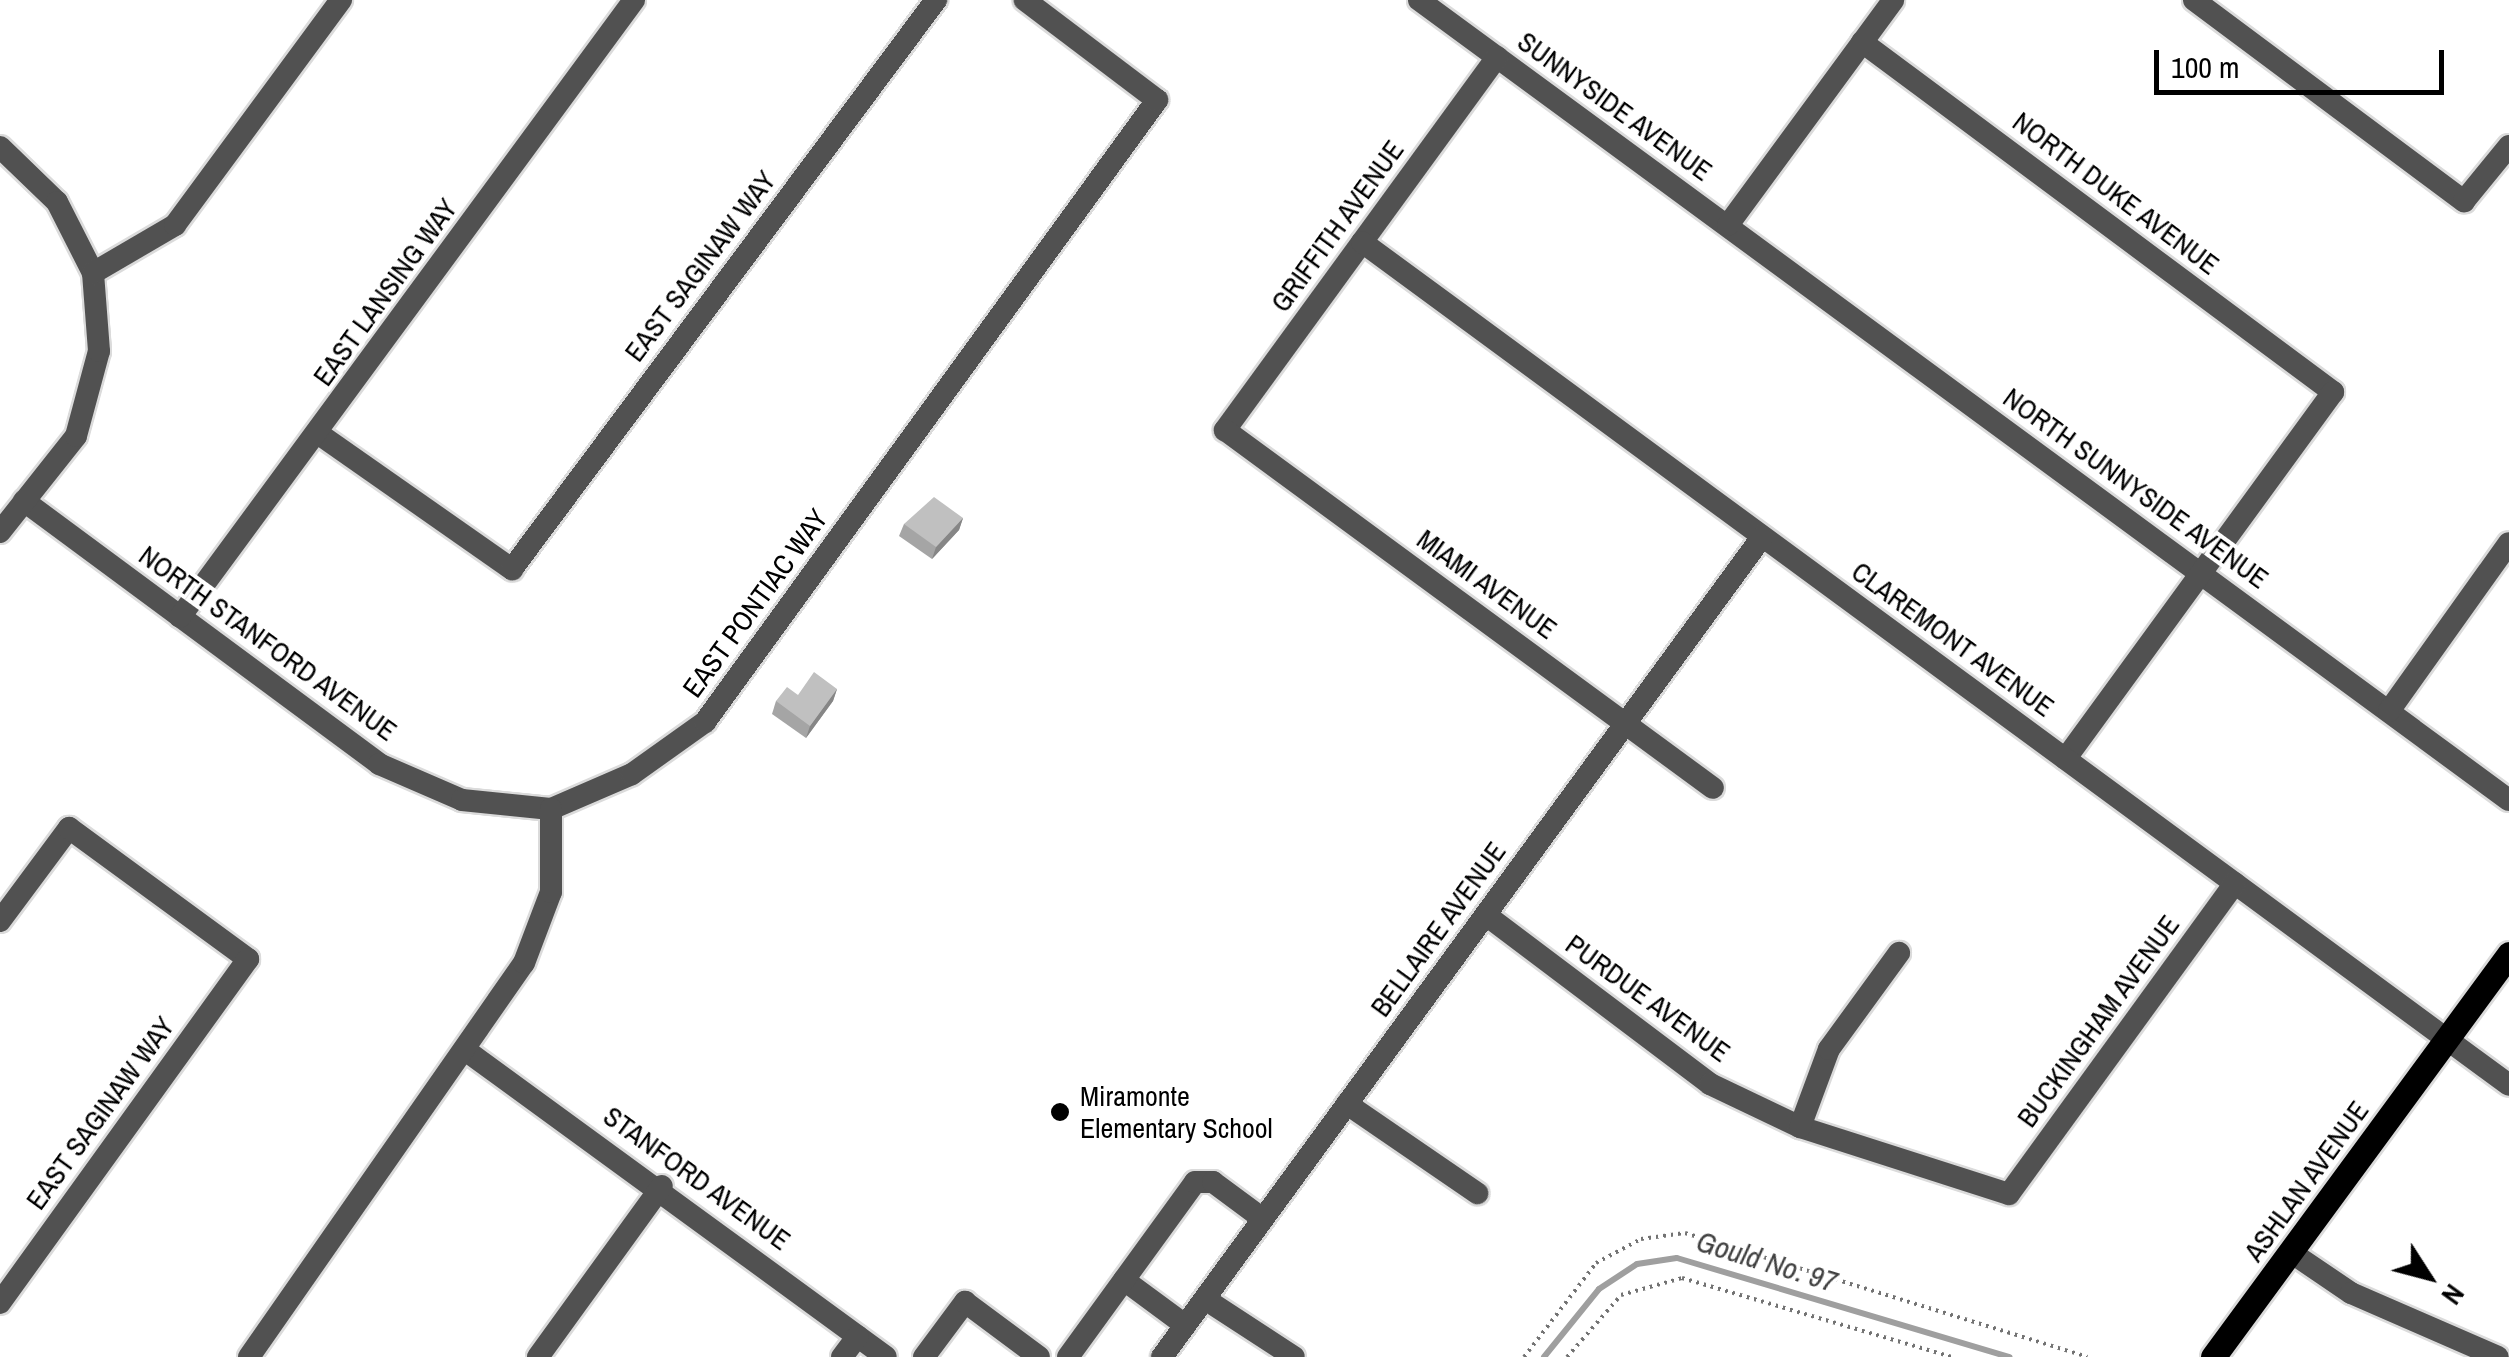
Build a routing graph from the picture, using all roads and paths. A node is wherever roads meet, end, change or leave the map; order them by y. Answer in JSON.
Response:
{"nodes":[{"id":1,"x":341,"y":0,"type":"edge"},
{"id":2,"x":634,"y":0,"type":"edge"},
{"id":3,"x":936,"y":0,"type":"edge"},
{"id":4,"x":1025,"y":0,"type":"edge"},
{"id":5,"x":1419,"y":0,"type":"edge"},
{"id":6,"x":1893,"y":0,"type":"edge"},
{"id":7,"x":2194,"y":0,"type":"edge"},
{"id":8,"x":1862,"y":42,"type":"junction"},
{"id":9,"x":1496,"y":57,"type":"junction"},
{"id":10,"x":2509,"y":146,"type":"edge"},
{"id":11,"x":0,"y":147,"type":"edge"},
{"id":12,"x":1728,"y":225,"type":"junction"},
{"id":13,"x":1362,"y":242,"type":"junction"},
{"id":14,"x":93,"y":272,"type":"junction"},
{"id":15,"x":1225,"y":430,"type":"joint"},
{"id":16,"x":319,"y":434,"type":"junction"},
{"id":17,"x":24,"y":500,"type":"junction"},
{"id":18,"x":0,"y":532,"type":"edge"},
{"id":19,"x":1762,"y":537,"type":"junction"},
{"id":20,"x":2509,"y":544,"type":"edge"},
{"id":21,"x":2204,"y":576,"type":"junction"},
{"id":22,"x":180,"y":617,"type":"junction"},
{"id":23,"x":2388,"y":711,"type":"junction"},
{"id":24,"x":1626,"y":723,"type":"junction"},
{"id":25,"x":2065,"y":758,"type":"junction"},
{"id":26,"x":1713,"y":788,"type":"dead end"},
{"id":27,"x":2509,"y":800,"type":"edge"},
{"id":28,"x":551,"y":809,"type":"junction"},
{"id":29,"x":2235,"y":883,"type":"junction"},
{"id":30,"x":1486,"y":915,"type":"junction"},
{"id":31,"x":0,"y":920,"type":"edge"},
{"id":32,"x":1898,"y":953,"type":"dead end"},
{"id":33,"x":2509,"y":954,"type":"edge"},
{"id":34,"x":2447,"y":1039,"type":"junction"},
{"id":35,"x":468,"y":1052,"type":"junction"},
{"id":36,"x":2509,"y":1085,"type":"edge"},
{"id":37,"x":1348,"y":1104,"type":"junction"},
{"id":38,"x":1800,"y":1127,"type":"junction"},
{"id":39,"x":662,"y":1186,"type":"junction"},
{"id":40,"x":1477,"y":1193,"type":"dead end"},
{"id":41,"x":2009,"y":1194,"type":"joint"},
{"id":42,"x":1263,"y":1219,"type":"junction"},
{"id":43,"x":2292,"y":1253,"type":"junction"},
{"id":44,"x":1124,"y":1280,"type":"junction"},
{"id":45,"x":1205,"y":1298,"type":"junction"},
{"id":46,"x":0,"y":1303,"type":"edge"},
{"id":47,"x":1186,"y":1325,"type":"junction"},
{"id":48,"x":858,"y":1336,"type":"junction"},
{"id":49,"x":250,"y":1357,"type":"edge"},
{"id":50,"x":538,"y":1357,"type":"edge"},
{"id":51,"x":842,"y":1357,"type":"edge"},
{"id":52,"x":886,"y":1357,"type":"edge"},
{"id":53,"x":924,"y":1357,"type":"edge"},
{"id":54,"x":1040,"y":1357,"type":"edge"},
{"id":55,"x":1068,"y":1357,"type":"edge"},
{"id":56,"x":1162,"y":1357,"type":"edge"},
{"id":57,"x":1294,"y":1357,"type":"edge"},
{"id":58,"x":1524,"y":1357,"type":"edge"},
{"id":59,"x":1567,"y":1357,"type":"edge"},
{"id":60,"x":1953,"y":1357,"type":"edge"},
{"id":61,"x":2088,"y":1357,"type":"edge"},
{"id":62,"x":2213,"y":1357,"type":"edge"},
{"id":63,"x":2498,"y":1357,"type":"edge"}],
"edges":[{"from":1,"to":14,"type":"street"},
{"from":2,"to":16,"type":"street","name":"EAST LANSING WAY"},
{"from":3,"to":16,"type":"street","name":"EAST SAGINAW WAY"},
{"from":4,"to":28,"type":"street","name":"EAST PONTIAC WAY"},
{"from":5,"to":9,"type":"street","name":"SUNNYSIDE AVENUE"},
{"from":6,"to":8,"type":"street"},
{"from":7,"to":10,"type":"street"},
{"from":8,"to":12,"type":"street"},
{"from":8,"to":21,"type":"street","name":"NORTH DUKE AVENUE"},
{"from":9,"to":12,"type":"street","name":"SUNNYSIDE AVENUE"},
{"from":9,"to":13,"type":"street","name":"GRIFFITH AVENUE"},
{"from":11,"to":14,"type":"street"},
{"from":12,"to":21,"type":"street","name":"NORTH SUNNYSIDE AVENUE"},
{"from":13,"to":15,"type":"street","name":"GRIFFITH AVENUE"},
{"from":13,"to":19,"type":"street","name":"CLAREMONT AVENUE"},
{"from":14,"to":17,"type":"street"},
{"from":15,"to":24,"type":"street","name":"MIAMI AVENUE"},
{"from":16,"to":22,"type":"street","name":"EAST LANSING WAY"},
{"from":17,"to":18,"type":"street"},
{"from":17,"to":22,"type":"street","name":"NORTH STANFORD AVENUE"},
{"from":19,"to":24,"type":"street","name":"BELLAIRE AVENUE"},
{"from":19,"to":25,"type":"street","name":"CLAREMONT AVENUE"},
{"from":20,"to":23,"type":"street"},
{"from":21,"to":23,"type":"street","name":"NORTH SUNNYSIDE AVENUE"},
{"from":21,"to":25,"type":"street"},
{"from":22,"to":28,"type":"street","name":"NORTH STANFORD AVENUE"},
{"from":23,"to":27,"type":"street","name":"NORTH SUNNYSIDE AVENUE"},
{"from":24,"to":26,"type":"street","name":"MIAMI AVENUE"},
{"from":24,"to":30,"type":"street","name":"BELLAIRE AVENUE"},
{"from":25,"to":29,"type":"street","name":"CLAREMONT AVENUE"},
{"from":28,"to":35,"type":"street"},
{"from":29,"to":34,"type":"street","name":"CLAREMONT AVENUE"},
{"from":29,"to":41,"type":"street","name":"BUCKINGHAM AVENUE"},
{"from":30,"to":37,"type":"street","name":"BELLAIRE AVENUE"},
{"from":30,"to":38,"type":"street","name":"PURDUE AVENUE"},
{"from":31,"to":46,"type":"street","name":"EAST SAGINAW WAY"},
{"from":32,"to":38,"type":"street"},
{"from":33,"to":34,"type":"main road","name":"ASHLAN AVENUE"},
{"from":34,"to":36,"type":"street","name":"CLAREMONT AVENUE"},
{"from":34,"to":43,"type":"main road","name":"ASHLAN AVENUE"},
{"from":35,"to":39,"type":"street","name":"STANFORD AVENUE"},
{"from":35,"to":49,"type":"street"},
{"from":37,"to":40,"type":"street"},
{"from":37,"to":42,"type":"street","name":"BELLAIRE AVENUE"},
{"from":38,"to":41,"type":"street","name":"PURDUE AVENUE"},
{"from":39,"to":48,"type":"street","name":"STANFORD AVENUE"},
{"from":39,"to":50,"type":"street"},
{"from":42,"to":44,"type":"street"},
{"from":42,"to":45,"type":"street","name":"BELLAIRE AVENUE"},
{"from":43,"to":62,"type":"main road","name":"ASHLAN AVENUE"},
{"from":43,"to":63,"type":"street"},
{"from":44,"to":47,"type":"street"},
{"from":44,"to":55,"type":"street"},
{"from":45,"to":47,"type":"street","name":"BELLAIRE AVENUE"},
{"from":45,"to":57,"type":"street"},
{"from":47,"to":56,"type":"street","name":"BELLAIRE AVENUE"},
{"from":48,"to":51,"type":"street"},
{"from":48,"to":52,"type":"street","name":"STANFORD AVENUE"},
{"from":53,"to":54,"type":"street"},
{"from":58,"to":61,"type":"path"},
{"from":59,"to":60,"type":"path"}]}
